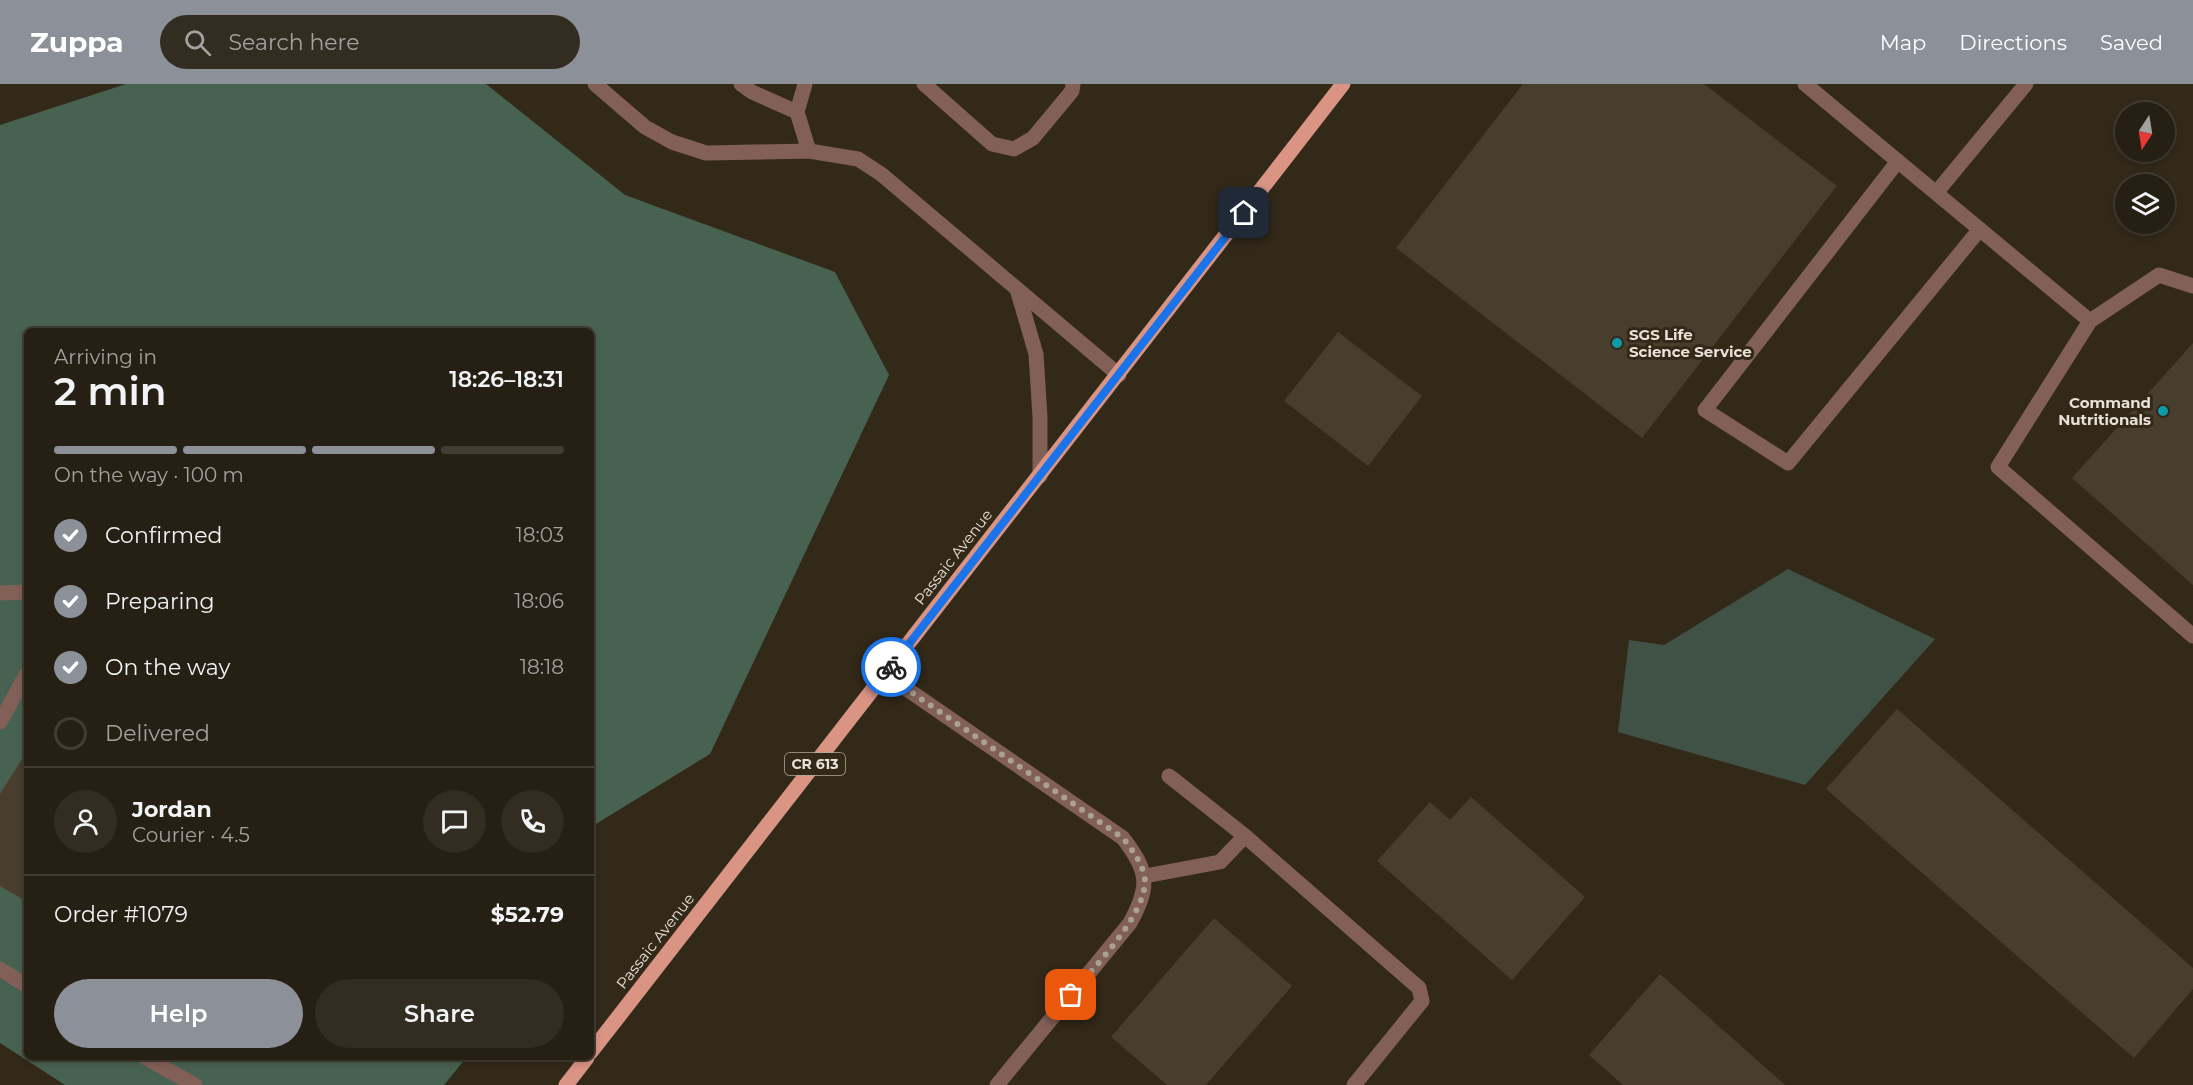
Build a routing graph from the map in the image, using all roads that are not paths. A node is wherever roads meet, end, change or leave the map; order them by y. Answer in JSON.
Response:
{"nodes":[{"id":1,"x":595,"y":84,"type":"edge"},
{"id":2,"x":741,"y":84,"type":"edge"},
{"id":3,"x":806,"y":84,"type":"edge"},
{"id":4,"x":924,"y":84,"type":"edge"},
{"id":5,"x":1073,"y":84,"type":"edge"},
{"id":6,"x":1343,"y":84,"type":"edge"},
{"id":7,"x":1806,"y":84,"type":"edge"},
{"id":8,"x":2026,"y":84,"type":"edge"},
{"id":9,"x":797,"y":111,"type":"junction"},
{"id":10,"x":809,"y":151,"type":"junction"},
{"id":11,"x":1898,"y":160,"type":"junction"},
{"id":12,"x":1936,"y":193,"type":"junction"},
{"id":13,"x":1980,"y":229,"type":"junction"},
{"id":14,"x":2193,"y":286,"type":"edge"},
{"id":15,"x":1017,"y":289,"type":"junction"},
{"id":16,"x":2090,"y":321,"type":"junction"},
{"id":17,"x":1119,"y":375,"type":"junction"},
{"id":18,"x":1040,"y":476,"type":"junction"},
{"id":19,"x":24,"y":592,"type":"edge"},
{"id":20,"x":0,"y":593,"type":"edge"},
{"id":21,"x":2193,"y":636,"type":"edge"},
{"id":22,"x":885,"y":674,"type":"junction"},
{"id":23,"x":24,"y":677,"type":"edge"},
{"id":24,"x":5,"y":705,"type":"edge"},
{"id":25,"x":0,"y":722,"type":"edge"},
{"id":26,"x":1169,"y":776,"type":"dead end"},
{"id":27,"x":1245,"y":836,"type":"junction"},
{"id":28,"x":1145,"y":876,"type":"junction"},
{"id":29,"x":0,"y":969,"type":"edge"},
{"id":30,"x":24,"y":984,"type":"edge"},
{"id":31,"x":594,"y":1048,"type":"edge"},
{"id":32,"x":150,"y":1060,"type":"edge"},
{"id":33,"x":585,"y":1060,"type":"edge"},
{"id":34,"x":195,"y":1085,"type":"edge"},
{"id":35,"x":566,"y":1085,"type":"edge"},
{"id":36,"x":997,"y":1085,"type":"edge"},
{"id":37,"x":1354,"y":1085,"type":"edge"}],
"edges":[{"from":1,"to":10,"type":"street"},
{"from":2,"to":9,"type":"street"},
{"from":3,"to":9,"type":"street"},
{"from":4,"to":5,"type":"street"},
{"from":6,"to":17,"type":"main road","name":"Passaic Avenue","number":"CR 613"},
{"from":7,"to":11,"type":"street"},
{"from":8,"to":12,"type":"street"},
{"from":9,"to":10,"type":"street"},
{"from":10,"to":15,"type":"street"},
{"from":11,"to":12,"type":"street"},
{"from":11,"to":13,"type":"street"},
{"from":12,"to":13,"type":"street"},
{"from":13,"to":16,"type":"street"},
{"from":14,"to":16,"type":"street"},
{"from":15,"to":17,"type":"street"},
{"from":15,"to":18,"type":"street"},
{"from":16,"to":21,"type":"street"},
{"from":17,"to":18,"type":"main road","name":"Passaic Avenue","number":"CR 613"},
{"from":18,"to":22,"type":"main road","name":"Passaic Avenue","number":"CR 613"},
{"from":19,"to":20,"type":"street"},
{"from":22,"to":28,"type":"street"},
{"from":22,"to":31,"type":"main road","name":"Passaic Avenue","number":"CR 613"},
{"from":23,"to":24,"type":"street"},
{"from":24,"to":25,"type":"street"},
{"from":26,"to":27,"type":"street"},
{"from":27,"to":28,"type":"street"},
{"from":27,"to":37,"type":"street"},
{"from":28,"to":36,"type":"street"},
{"from":29,"to":30,"type":"street"},
{"from":32,"to":34,"type":"street"},
{"from":33,"to":35,"type":"main road"}]}
